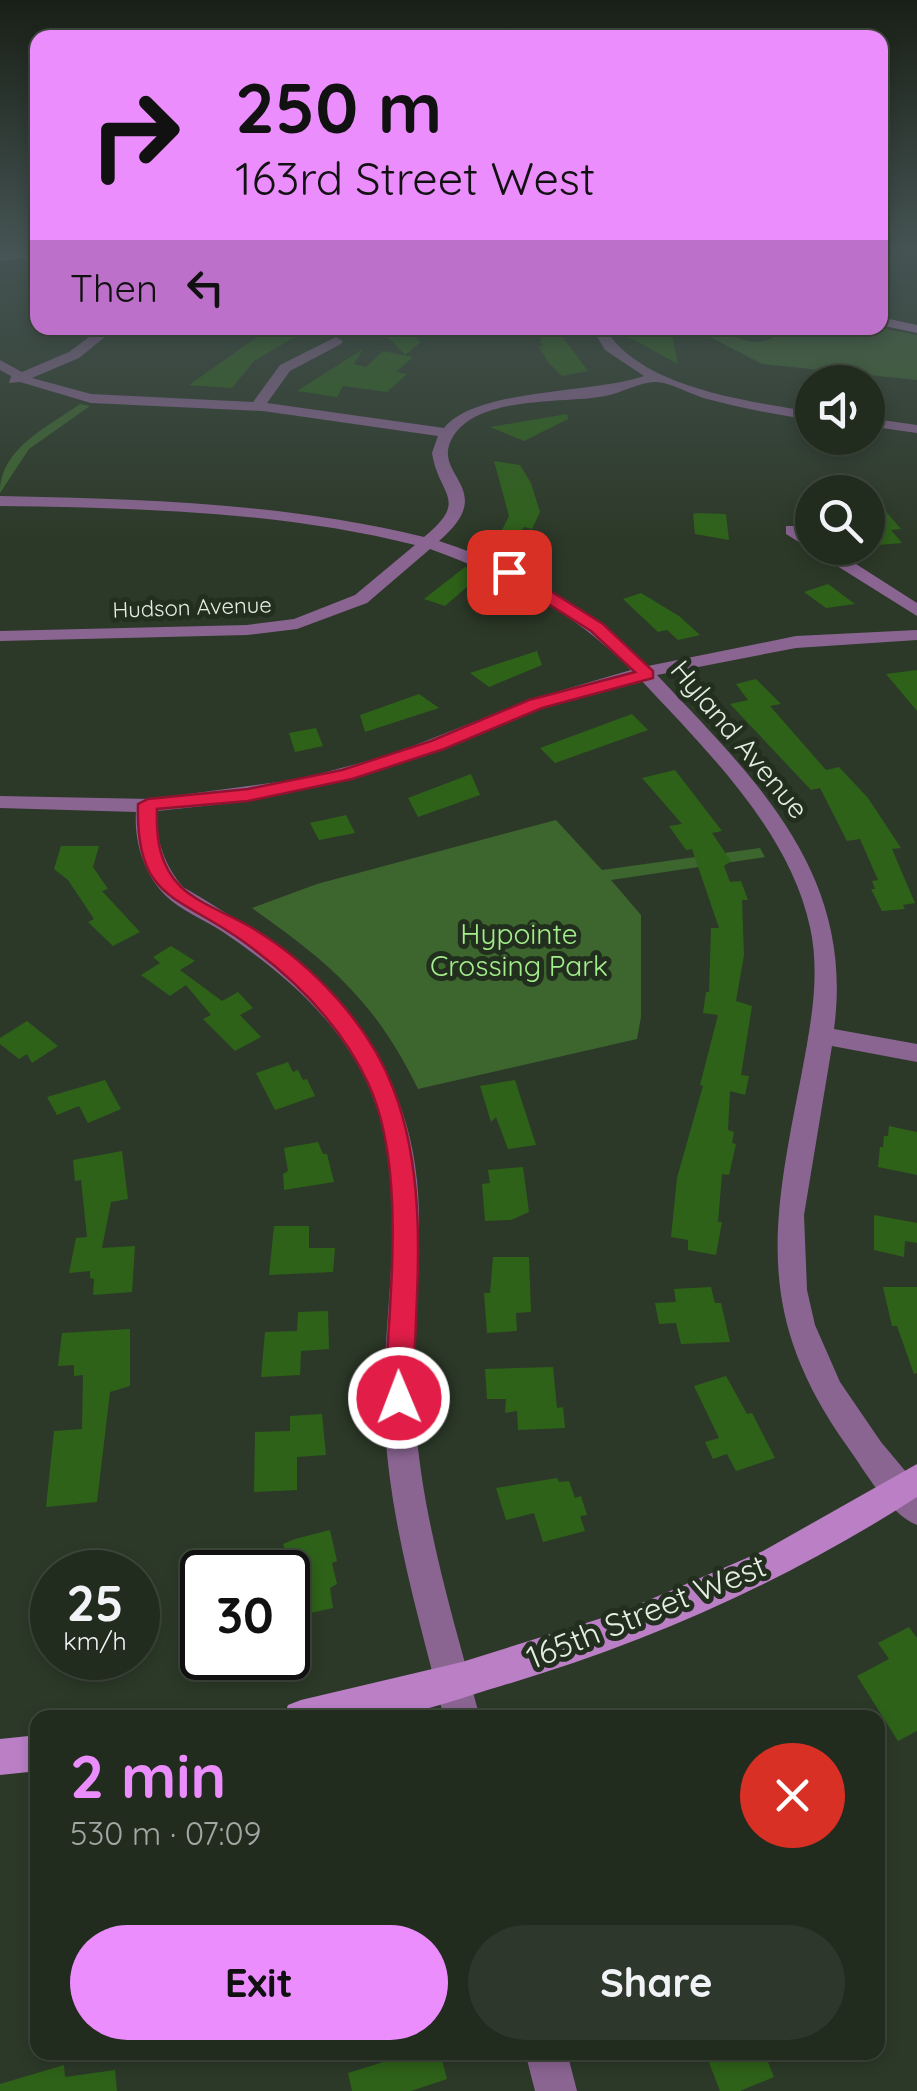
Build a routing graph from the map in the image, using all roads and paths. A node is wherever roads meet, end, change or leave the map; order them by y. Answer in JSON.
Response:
{"nodes":[{"id":1,"x":85,"y":347,"type":"edge"},
{"id":2,"x":327,"y":347,"type":"edge"},
{"id":3,"x":609,"y":347,"type":"edge"},
{"id":4,"x":0,"y":364,"type":"edge"},
{"id":5,"x":659,"y":376,"type":"junction"},
{"id":6,"x":21,"y":377,"type":"junction"},
{"id":7,"x":0,"y":385,"type":"edge"},
{"id":8,"x":257,"y":407,"type":"junction"},
{"id":9,"x":795,"y":413,"type":"edge"},
{"id":10,"x":885,"y":424,"type":"edge"},
{"id":11,"x":917,"y":429,"type":"edge"},
{"id":12,"x":446,"y":433,"type":"junction"},
{"id":13,"x":0,"y":501,"type":"edge"},
{"id":14,"x":792,"y":530,"type":"dead end"},
{"id":15,"x":795,"y":532,"type":"edge"},
{"id":16,"x":428,"y":545,"type":"junction"},
{"id":17,"x":846,"y":565,"type":"edge"},
{"id":18,"x":917,"y":611,"type":"edge"},
{"id":19,"x":917,"y":635,"type":"edge"},
{"id":20,"x":0,"y":636,"type":"edge"},
{"id":21,"x":647,"y":674,"type":"junction"},
{"id":22,"x":0,"y":802,"type":"edge"},
{"id":23,"x":148,"y":804,"type":"junction"},
{"id":24,"x":820,"y":1035,"type":"junction"},
{"id":25,"x":917,"y":1053,"type":"edge"},
{"id":26,"x":911,"y":1493,"type":"edge"},
{"id":27,"x":454,"y":1682,"type":"junction"},
{"id":28,"x":335,"y":1710,"type":"edge"},
{"id":29,"x":460,"y":1710,"type":"edge"},
{"id":30,"x":30,"y":1754,"type":"edge"},
{"id":31,"x":0,"y":1756,"type":"edge"},
{"id":32,"x":548,"y":2060,"type":"edge"},
{"id":33,"x":556,"y":2091,"type":"edge"}],
"edges":[{"from":1,"to":6,"type":"street"},
{"from":2,"to":8,"type":"street"},
{"from":3,"to":5,"type":"street"},
{"from":4,"to":6,"type":"street"},
{"from":5,"to":9,"type":"street"},
{"from":5,"to":12,"type":"street"},
{"from":6,"to":7,"type":"street"},
{"from":6,"to":8,"type":"street"},
{"from":8,"to":12,"type":"street"},
{"from":10,"to":11,"type":"street"},
{"from":12,"to":16,"type":"street","name":"Hudson Avenue"},
{"from":13,"to":16,"type":"street","name":"Hyland Avenue"},
{"from":14,"to":15,"type":"street"},
{"from":16,"to":20,"type":"street","name":"Hudson Avenue"},
{"from":16,"to":21,"type":"street","name":"Hyland Avenue"},
{"from":17,"to":18,"type":"street"},
{"from":19,"to":21,"type":"street"},
{"from":21,"to":23,"type":"street"},
{"from":21,"to":24,"type":"street","name":"Hyland Avenue"},
{"from":22,"to":23,"type":"street"},
{"from":23,"to":27,"type":"street"},
{"from":24,"to":25,"type":"street"},
{"from":24,"to":26,"type":"street","name":"Hyland Avenue"},
{"from":26,"to":27,"type":"street","name":"165th Street West"},
{"from":27,"to":28,"type":"street","name":"165th Street West"},
{"from":27,"to":29,"type":"street"},
{"from":30,"to":31,"type":"street"},
{"from":32,"to":33,"type":"street"}]}
